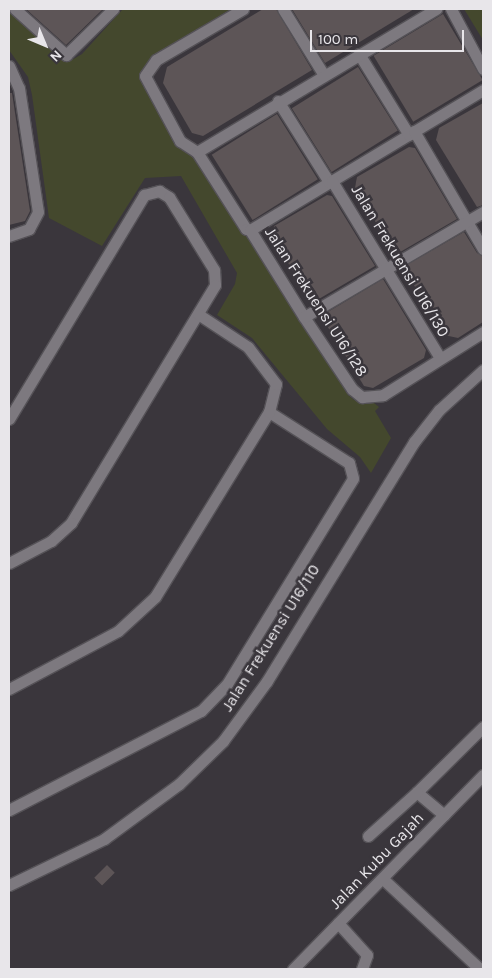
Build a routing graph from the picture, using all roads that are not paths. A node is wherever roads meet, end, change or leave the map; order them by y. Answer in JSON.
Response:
{"nodes":[{"id":1,"x":15,"y":9,"type":"edge"},
{"id":2,"x":113,"y":9,"type":"edge"},
{"id":3,"x":243,"y":9,"type":"edge"},
{"id":4,"x":283,"y":9,"type":"edge"},
{"id":5,"x":436,"y":9,"type":"edge"},
{"id":6,"x":451,"y":9,"type":"edge"},
{"id":7,"x":359,"y":54,"type":"junction"},
{"id":8,"x":9,"y":66,"type":"edge"},
{"id":9,"x":483,"y":68,"type":"edge"},
{"id":10,"x":324,"y":75,"type":"junction"},
{"id":11,"x":483,"y":90,"type":"edge"},
{"id":12,"x":278,"y":101,"type":"junction"},
{"id":13,"x":411,"y":133,"type":"junction"},
{"id":14,"x":197,"y":152,"type":"junction"},
{"id":15,"x":330,"y":182,"type":"junction"},
{"id":16,"x":483,"y":212,"type":"edge"},
{"id":17,"x":467,"y":221,"type":"junction"},
{"id":18,"x":250,"y":230,"type":"junction"},
{"id":19,"x":9,"y":236,"type":"edge"},
{"id":20,"x":483,"y":249,"type":"edge"},
{"id":21,"x":385,"y":269,"type":"junction"},
{"id":22,"x":198,"y":314,"type":"junction"},
{"id":23,"x":304,"y":318,"type":"junction"},
{"id":24,"x":483,"y":332,"type":"edge"},
{"id":25,"x":440,"y":358,"type":"junction"},
{"id":26,"x":483,"y":370,"type":"edge"},
{"id":27,"x":269,"y":412,"type":"junction"},
{"id":28,"x":9,"y":419,"type":"edge"},
{"id":29,"x":9,"y":564,"type":"edge"},
{"id":30,"x":9,"y":689,"type":"edge"},
{"id":31,"x":483,"y":727,"type":"edge"},
{"id":32,"x":483,"y":775,"type":"edge"},
{"id":33,"x":417,"y":792,"type":"junction"},
{"id":34,"x":9,"y":810,"type":"edge"},
{"id":35,"x":444,"y":816,"type":"junction"},
{"id":36,"x":368,"y":836,"type":"dead end"},
{"id":37,"x":383,"y":879,"type":"junction"},
{"id":38,"x":9,"y":885,"type":"edge"},
{"id":39,"x":338,"y":923,"type":"junction"},
{"id":40,"x":293,"y":969,"type":"edge"},
{"id":41,"x":362,"y":969,"type":"edge"},
{"id":42,"x":480,"y":969,"type":"edge"}],
"edges":[{"from":1,"to":2,"type":"street"},
{"from":3,"to":14,"type":"street","name":"Jalan Frekuensi U16/128"},
{"from":4,"to":10,"type":"street"},
{"from":5,"to":7,"type":"street"},
{"from":6,"to":9,"type":"street"},
{"from":7,"to":10,"type":"street"},
{"from":7,"to":13,"type":"street"},
{"from":8,"to":19,"type":"street"},
{"from":10,"to":12,"type":"street"},
{"from":11,"to":13,"type":"street","name":"Jalan Frekuensi U16/128"},
{"from":12,"to":14,"type":"street"},
{"from":12,"to":15,"type":"street","name":"Jalan Frekuensi U16/130"},
{"from":13,"to":15,"type":"street","name":"Jalan Frekuensi U16/128"},
{"from":13,"to":17,"type":"street"},
{"from":14,"to":18,"type":"street","name":"Jalan Frekuensi U16/128"},
{"from":15,"to":18,"type":"street","name":"Jalan Frekuensi U16/128"},
{"from":15,"to":21,"type":"street","name":"Jalan Frekuensi U16/130"},
{"from":16,"to":17,"type":"street"},
{"from":17,"to":20,"type":"street"},
{"from":17,"to":21,"type":"street"},
{"from":18,"to":23,"type":"street","name":"Jalan Frekuensi U16/128"},
{"from":21,"to":23,"type":"street"},
{"from":21,"to":25,"type":"street","name":"Jalan Frekuensi U16/130"},
{"from":22,"to":27,"type":"street"},
{"from":22,"to":28,"type":"street"},
{"from":22,"to":29,"type":"street"},
{"from":23,"to":25,"type":"street","name":"Jalan Frekuensi U16/128"},
{"from":24,"to":25,"type":"street","name":"Jalan Frekuensi U16/128"},
{"from":26,"to":38,"type":"street","name":"Jalan Frekuensi U16/110"},
{"from":27,"to":30,"type":"street"},
{"from":27,"to":34,"type":"street"},
{"from":31,"to":33,"type":"street"},
{"from":32,"to":35,"type":"street","name":"Jalan Kubu Gajah"},
{"from":33,"to":35,"type":"street"},
{"from":33,"to":36,"type":"street"},
{"from":35,"to":37,"type":"street","name":"Jalan Kubu Gajah"},
{"from":37,"to":39,"type":"street","name":"Jalan Kubu Gajah"},
{"from":37,"to":42,"type":"street"},
{"from":39,"to":40,"type":"street","name":"Jalan Kubu Gajah"},
{"from":39,"to":41,"type":"street"}]}
